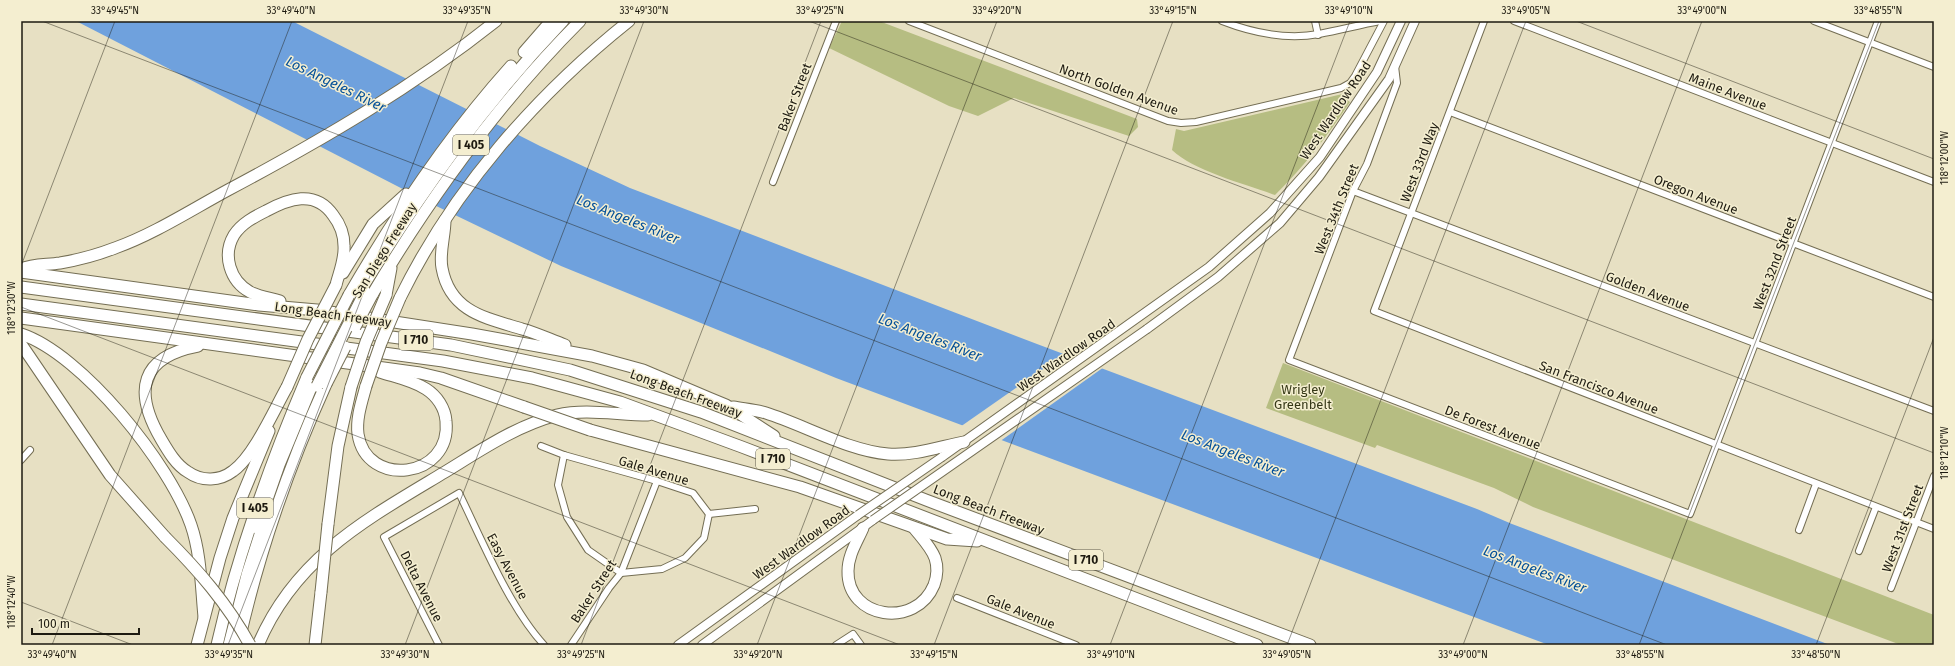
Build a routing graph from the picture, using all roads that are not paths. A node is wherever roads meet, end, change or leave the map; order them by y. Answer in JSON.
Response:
{"nodes":[{"id":1,"x":551,"y":21,"type":"edge"},
{"id":2,"x":563,"y":21,"type":"edge"},
{"id":3,"x":569,"y":21,"type":"edge"},
{"id":4,"x":580,"y":21,"type":"edge"},
{"id":5,"x":629,"y":21,"type":"edge"},
{"id":6,"x":836,"y":21,"type":"edge"},
{"id":7,"x":909,"y":21,"type":"edge"},
{"id":8,"x":1222,"y":21,"type":"edge"},
{"id":9,"x":1315,"y":21,"type":"edge"},
{"id":10,"x":1380,"y":21,"type":"edge"},
{"id":11,"x":1384,"y":21,"type":"edge"},
{"id":12,"x":1401,"y":21,"type":"edge"},
{"id":13,"x":1415,"y":21,"type":"edge"},
{"id":14,"x":1484,"y":21,"type":"edge"},
{"id":15,"x":1514,"y":21,"type":"edge"},
{"id":16,"x":1814,"y":21,"type":"edge"},
{"id":17,"x":1878,"y":21,"type":"edge"},
{"id":18,"x":495,"y":22,"type":"edge"},
{"id":19,"x":1318,"y":35,"type":"junction"},
{"id":20,"x":1870,"y":43,"type":"junction"},
{"id":21,"x":535,"y":54,"type":"junction"},
{"id":22,"x":1395,"y":65,"type":"junction"},
{"id":23,"x":1934,"y":67,"type":"edge"},
{"id":24,"x":1350,"y":83,"type":"joint"},
{"id":25,"x":1450,"y":112,"type":"junction"},
{"id":26,"x":1832,"y":142,"type":"junction"},
{"id":27,"x":420,"y":181,"type":"junction"},
{"id":28,"x":773,"y":182,"type":"dead end"},
{"id":29,"x":1934,"y":182,"type":"edge"},
{"id":30,"x":1353,"y":191,"type":"junction"},
{"id":31,"x":1411,"y":213,"type":"junction"},
{"id":32,"x":445,"y":219,"type":"junction"},
{"id":33,"x":396,"y":236,"type":"junction"},
{"id":34,"x":1793,"y":243,"type":"junction"},
{"id":35,"x":392,"y":262,"type":"junction"},
{"id":36,"x":21,"y":269,"type":"edge"},
{"id":37,"x":21,"y":272,"type":"edge"},
{"id":38,"x":336,"y":285,"type":"junction"},
{"id":39,"x":21,"y":287,"type":"edge"},
{"id":40,"x":361,"y":295,"type":"junction"},
{"id":41,"x":1934,"y":297,"type":"edge"},
{"id":42,"x":21,"y":304,"type":"edge"},
{"id":43,"x":317,"y":310,"type":"junction"},
{"id":44,"x":1374,"y":310,"type":"joint"},
{"id":45,"x":21,"y":318,"type":"edge"},
{"id":46,"x":21,"y":334,"type":"edge"},
{"id":47,"x":1755,"y":343,"type":"junction"},
{"id":48,"x":21,"y":344,"type":"edge"},
{"id":49,"x":209,"y":344,"type":"junction"},
{"id":50,"x":592,"y":356,"type":"junction"},
{"id":51,"x":1289,"y":360,"type":"joint"},
{"id":52,"x":350,"y":363,"type":"junction"},
{"id":53,"x":316,"y":381,"type":"junction"},
{"id":54,"x":287,"y":386,"type":"junction"},
{"id":55,"x":726,"y":405,"type":"junction"},
{"id":56,"x":1934,"y":411,"type":"edge"},
{"id":57,"x":655,"y":415,"type":"junction"},
{"id":58,"x":964,"y":442,"type":"junction"},
{"id":59,"x":1716,"y":444,"type":"junction"},
{"id":60,"x":541,"y":446,"type":"dead end"},
{"id":61,"x":30,"y":450,"type":"dead end"},
{"id":62,"x":797,"y":450,"type":"junction"},
{"id":63,"x":564,"y":455,"type":"junction"},
{"id":64,"x":21,"y":460,"type":"edge"},
{"id":65,"x":1934,"y":476,"type":"edge"},
{"id":66,"x":657,"y":481,"type":"junction"},
{"id":67,"x":1816,"y":484,"type":"junction"},
{"id":68,"x":1876,"y":507,"type":"junction"},
{"id":69,"x":755,"y":509,"type":"dead end"},
{"id":70,"x":709,"y":514,"type":"junction"},
{"id":71,"x":1690,"y":514,"type":"joint"},
{"id":72,"x":1916,"y":522,"type":"junction"},
{"id":73,"x":863,"y":528,"type":"junction"},
{"id":74,"x":914,"y":528,"type":"junction"},
{"id":75,"x":1799,"y":530,"type":"dead end"},
{"id":76,"x":1934,"y":530,"type":"edge"},
{"id":77,"x":384,"y":537,"type":"joint"},
{"id":78,"x":989,"y":542,"type":"junction"},
{"id":79,"x":1859,"y":550,"type":"dead end"},
{"id":80,"x":621,"y":573,"type":"junction"},
{"id":81,"x":1891,"y":588,"type":"dead end"},
{"id":82,"x":957,"y":598,"type":"dead end"},
{"id":83,"x":204,"y":617,"type":"junction"},
{"id":84,"x":198,"y":645,"type":"edge"},
{"id":85,"x":217,"y":645,"type":"edge"},
{"id":86,"x":224,"y":645,"type":"edge"},
{"id":87,"x":229,"y":645,"type":"edge"},
{"id":88,"x":238,"y":645,"type":"edge"},
{"id":89,"x":250,"y":645,"type":"edge"},
{"id":90,"x":258,"y":645,"type":"edge"},
{"id":91,"x":316,"y":645,"type":"edge"},
{"id":92,"x":439,"y":645,"type":"edge"},
{"id":93,"x":544,"y":645,"type":"edge"},
{"id":94,"x":571,"y":645,"type":"edge"},
{"id":95,"x":678,"y":645,"type":"edge"},
{"id":96,"x":702,"y":645,"type":"edge"},
{"id":97,"x":836,"y":645,"type":"edge"},
{"id":98,"x":861,"y":645,"type":"edge"},
{"id":99,"x":1076,"y":645,"type":"edge"},
{"id":100,"x":1257,"y":645,"type":"edge"},
{"id":101,"x":1310,"y":645,"type":"edge"}],
"edges":[{"from":1,"to":21,"type":"highway","name":"San Diego Freeway","number":"I 405"},
{"from":2,"to":21,"type":"highway"},
{"from":3,"to":21,"type":"highway"},
{"from":4,"to":21,"type":"highway","name":"San Diego Freeway","number":"I 405"},
{"from":5,"to":32,"type":"highway"},
{"from":6,"to":28,"type":"street","name":"Baker Street"},
{"from":7,"to":24,"type":"street","name":"North Golden Avenue"},
{"from":8,"to":19,"type":"street"},
{"from":9,"to":19,"type":"street"},
{"from":10,"to":19,"type":"street"},
{"from":11,"to":24,"type":"street","name":"West Wardlow Road"},
{"from":12,"to":58,"type":"main road","name":"West Wardlow Road"},
{"from":13,"to":22,"type":"main road","name":"West Wardlow Road"},
{"from":14,"to":25,"type":"street","name":"West 33rd Way"},
{"from":15,"to":26,"type":"street","name":"Maine Avenue"},
{"from":16,"to":20,"type":"street"},
{"from":17,"to":20,"type":"street","name":"West 32nd Street"},
{"from":18,"to":36,"type":"highway"},
{"from":20,"to":23,"type":"street"},
{"from":20,"to":26,"type":"street","name":"West 32nd Street"},
{"from":21,"to":27,"type":"highway","name":"San Diego Freeway","number":"I 405"},
{"from":21,"to":33,"type":"highway","name":"San Diego Freeway","number":"I 405"},
{"from":22,"to":30,"type":"street","name":"West 34th Street"},
{"from":22,"to":73,"type":"main road","name":"West Wardlow Road","bridge":true},
{"from":25,"to":31,"type":"street","name":"West 33rd Way"},
{"from":25,"to":34,"type":"street","name":"Oregon Avenue"},
{"from":26,"to":29,"type":"street","name":"Maine Avenue"},
{"from":26,"to":34,"type":"street","name":"West 32nd Street"},
{"from":27,"to":33,"type":"highway","name":"San Diego Freeway","number":"I 405"},
{"from":27,"to":38,"type":"highway"},
{"from":30,"to":31,"type":"street","name":"Golden Avenue"},
{"from":30,"to":51,"type":"street","name":"West 34th Street"},
{"from":31,"to":44,"type":"street","name":"West 33rd Way"},
{"from":31,"to":47,"type":"street","name":"Golden Avenue"},
{"from":32,"to":50,"type":"highway"},
{"from":32,"to":52,"type":"highway","bridge":true},
{"from":33,"to":35,"type":"highway","name":"San Diego Freeway","number":"I 405"},
{"from":33,"to":40,"type":"highway","name":"San Diego Freeway","number":"I 405"},
{"from":33,"to":40,"type":"highway"},
{"from":34,"to":41,"type":"street","name":"Oregon Avenue"},
{"from":34,"to":47,"type":"street","name":"West 32nd Street"},
{"from":35,"to":40,"type":"highway","name":"San Diego Freeway","number":"I 405"},
{"from":35,"to":91,"type":"highway","bridge":true},
{"from":37,"to":43,"type":"highway"},
{"from":38,"to":43,"type":"highway"},
{"from":38,"to":54,"type":"highway","bridge":true},
{"from":39,"to":62,"type":"highway","name":"Long Beach Freeway","number":"I 710"},
{"from":40,"to":53,"type":"highway","name":"San Diego Freeway","number":"I 405","bridge":true},
{"from":40,"to":53,"type":"highway","name":"San Diego Freeway","number":"I 405","bridge":true},
{"from":42,"to":57,"type":"highway","number":"I 710"},
{"from":43,"to":50,"type":"highway"},
{"from":44,"to":59,"type":"street","name":"San Francisco Avenue"},
{"from":45,"to":49,"type":"highway"},
{"from":46,"to":83,"type":"highway"},
{"from":47,"to":56,"type":"street","name":"Golden Avenue"},
{"from":47,"to":59,"type":"street","name":"West 32nd Street"},
{"from":48,"to":89,"type":"highway","bridge":true},
{"from":49,"to":52,"type":"highway"},
{"from":49,"to":54,"type":"highway"},
{"from":50,"to":55,"type":"highway"},
{"from":51,"to":71,"type":"street","name":"De Forest Avenue"},
{"from":52,"to":74,"type":"highway","bridge":true},
{"from":53,"to":85,"type":"highway","name":"San Diego Freeway","number":"I 405"},
{"from":53,"to":86,"type":"highway"},
{"from":53,"to":87,"type":"highway"},
{"from":53,"to":88,"type":"highway","name":"San Diego Freeway","number":"I 405"},
{"from":54,"to":83,"type":"highway"},
{"from":55,"to":58,"type":"highway"},
{"from":55,"to":62,"type":"highway"},
{"from":57,"to":78,"type":"highway","number":"I 710"},
{"from":57,"to":90,"type":"highway"},
{"from":58,"to":95,"type":"main road","name":"West Wardlow Road","bridge":true},
{"from":59,"to":67,"type":"street","name":"San Francisco Avenue"},
{"from":59,"to":71,"type":"street","name":"West 32nd Street"},
{"from":60,"to":63,"type":"street","name":"Gale Avenue"},
{"from":61,"to":64,"type":"street"},
{"from":62,"to":101,"type":"highway","name":"Long Beach Freeway","number":"I 710"},
{"from":63,"to":66,"type":"street","name":"Gale Avenue"},
{"from":63,"to":80,"type":"street"},
{"from":65,"to":72,"type":"street","name":"West 31st Street"},
{"from":66,"to":70,"type":"street","name":"Gale Avenue"},
{"from":66,"to":80,"type":"street","name":"Baker Street"},
{"from":67,"to":68,"type":"street","name":"San Francisco Avenue"},
{"from":67,"to":75,"type":"street"},
{"from":68,"to":72,"type":"street","name":"San Francisco Avenue"},
{"from":68,"to":79,"type":"street"},
{"from":69,"to":70,"type":"street"},
{"from":70,"to":80,"type":"street"},
{"from":72,"to":76,"type":"street","name":"San Francisco Avenue"},
{"from":72,"to":81,"type":"street","name":"West 31st Street"},
{"from":73,"to":74,"type":"highway"},
{"from":73,"to":96,"type":"main road","name":"West Wardlow Road"},
{"from":74,"to":78,"type":"highway"},
{"from":77,"to":92,"type":"street","name":"Delta Avenue"},
{"from":77,"to":93,"type":"street","name":"Easy Avenue"},
{"from":78,"to":100,"type":"highway","number":"I 710"},
{"from":80,"to":94,"type":"street","name":"Baker Street"},
{"from":82,"to":99,"type":"street","name":"Gale Avenue"},
{"from":83,"to":84,"type":"highway"},
{"from":97,"to":98,"type":"street"}]}
